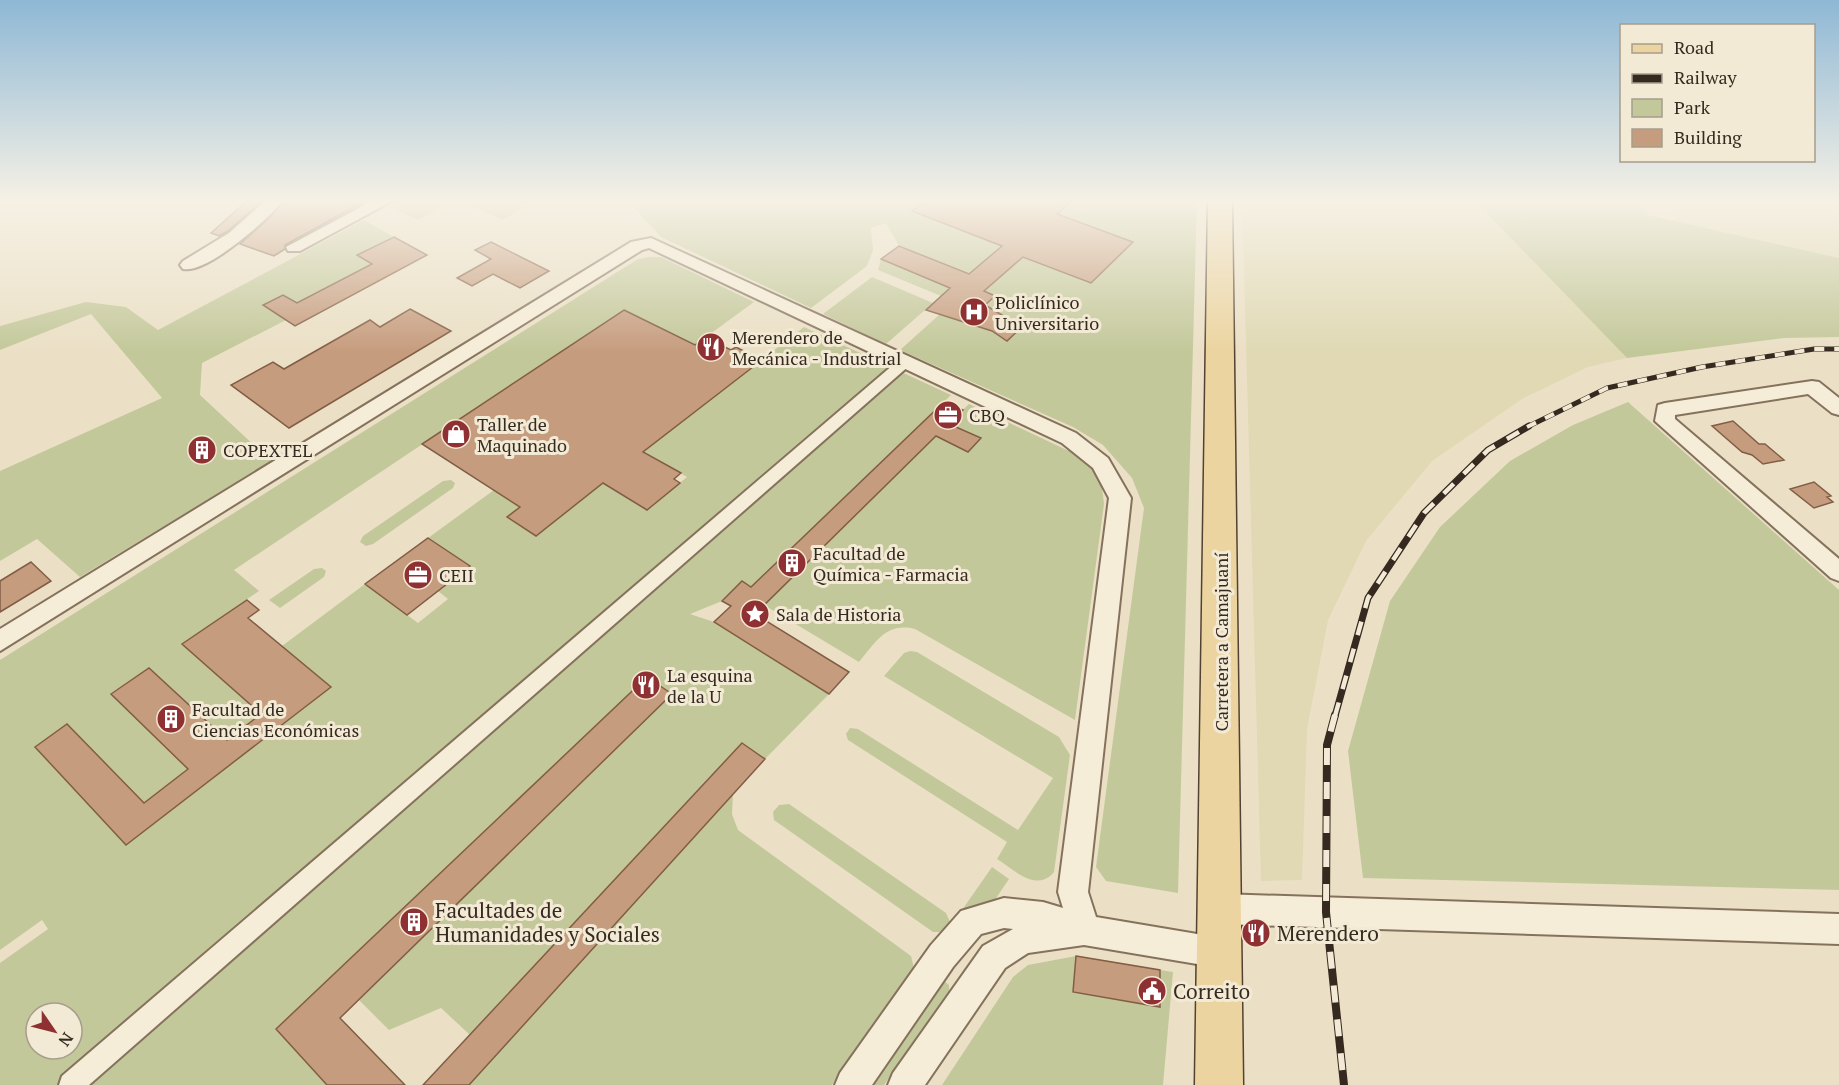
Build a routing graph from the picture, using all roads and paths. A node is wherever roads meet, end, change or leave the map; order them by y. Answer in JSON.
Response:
{"nodes":[{"id":1,"x":214,"y":251,"type":"edge"},
{"id":2,"x":630,"y":251,"type":"edge"},
{"id":3,"x":667,"y":251,"type":"edge"},
{"id":4,"x":1220,"y":251,"type":"edge"},
{"id":5,"x":189,"y":266,"type":"dead end"},
{"id":6,"x":905,"y":362,"type":"junction"},
{"id":7,"x":1839,"y":408,"type":"edge"},
{"id":8,"x":1839,"y":572,"type":"edge"},
{"id":9,"x":0,"y":640,"type":"edge"},
{"id":10,"x":1221,"y":909,"type":"junction"},
{"id":11,"x":1839,"y":929,"type":"edge"},
{"id":12,"x":1085,"y":930,"type":"junction"},
{"id":13,"x":1221,"y":953,"type":"junction"},
{"id":14,"x":71,"y":1085,"type":"edge"},
{"id":15,"x":852,"y":1085,"type":"edge"},
{"id":16,"x":905,"y":1085,"type":"edge"},
{"id":17,"x":1219,"y":1085,"type":"edge"}],
"edges":[{"from":1,"to":5,"type":"street"},
{"from":2,"to":9,"type":"street"},
{"from":3,"to":6,"type":"street"},
{"from":4,"to":10,"type":"main road","name":"Carretera a Camajuaní"},
{"from":6,"to":12,"type":"street"},
{"from":6,"to":14,"type":"street"},
{"from":7,"to":8,"type":"street"},
{"from":10,"to":11,"type":"street"},
{"from":10,"to":13,"type":"main road","name":"Carretera a Camajuaní"},
{"from":12,"to":13,"type":"street"},
{"from":12,"to":15,"type":"street"},
{"from":12,"to":16,"type":"street"},
{"from":13,"to":17,"type":"main road","name":"Carretera a Camajuaní"}]}
